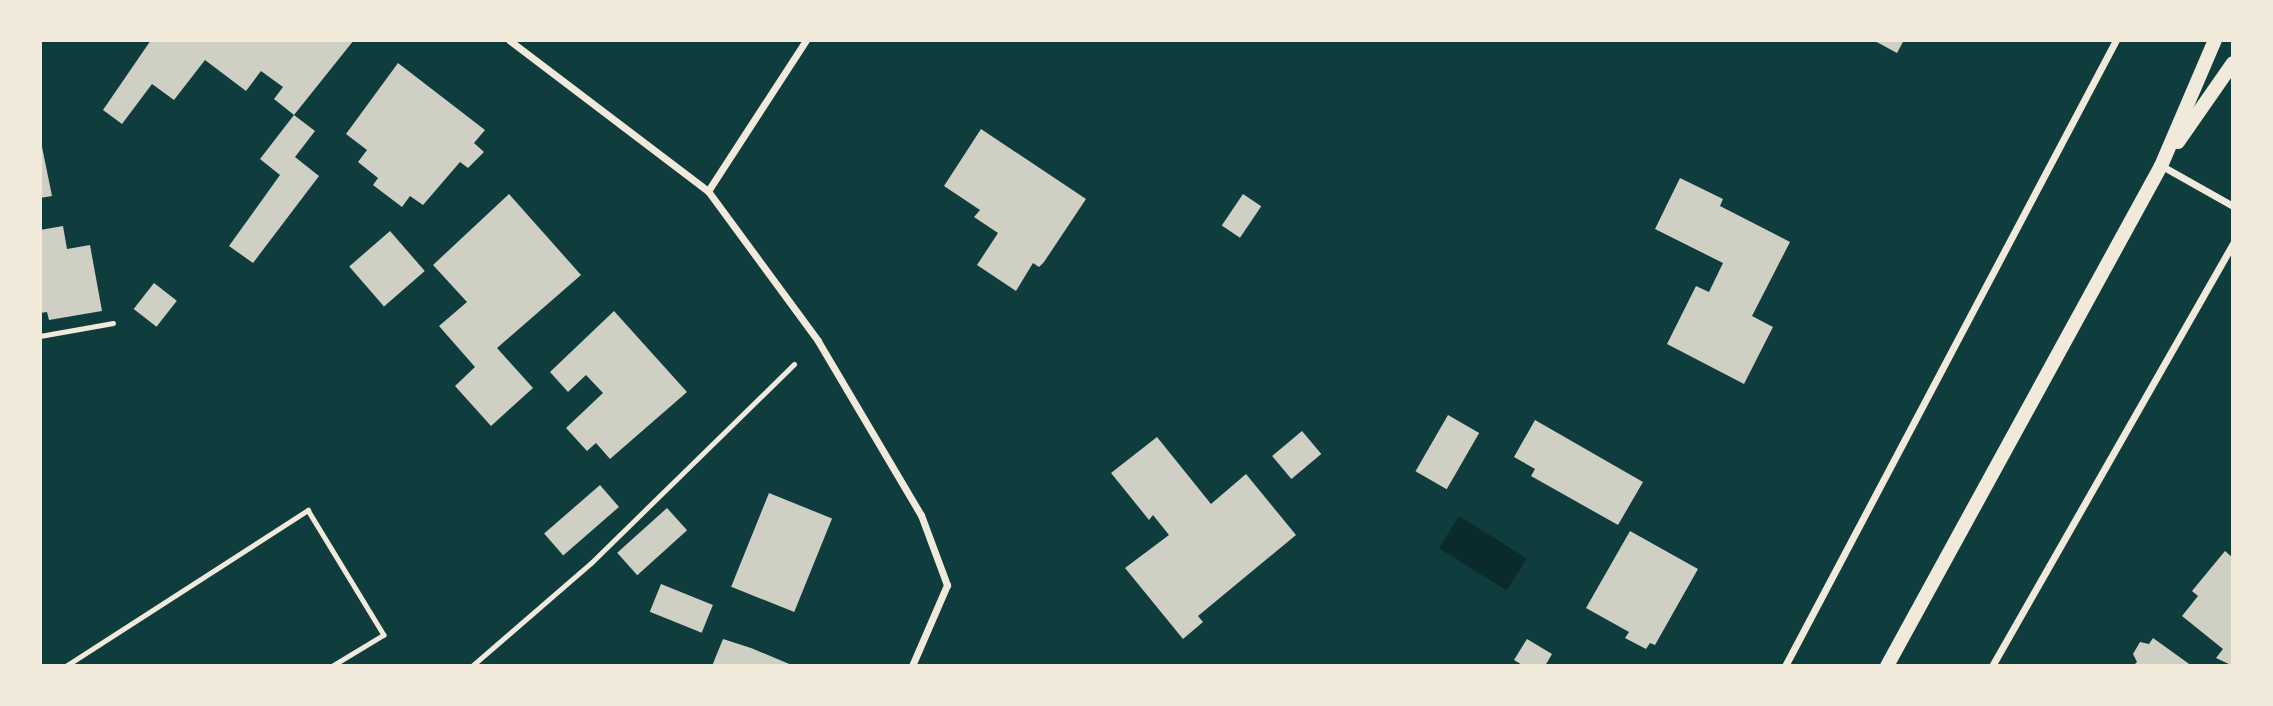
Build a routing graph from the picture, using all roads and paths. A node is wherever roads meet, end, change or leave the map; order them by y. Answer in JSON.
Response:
{"nodes":[{"id":1,"x":509,"y":40,"type":"edge"},
{"id":2,"x":806,"y":40,"type":"edge"},
{"id":3,"x":2116,"y":40,"type":"edge"},
{"id":4,"x":2215,"y":40,"type":"edge"},
{"id":5,"x":2233,"y":63,"type":"edge"},
{"id":6,"x":2161,"y":166,"type":"junction"},
{"id":7,"x":708,"y":191,"type":"junction"},
{"id":8,"x":2233,"y":206,"type":"edge"},
{"id":9,"x":2233,"y":243,"type":"edge"},
{"id":10,"x":113,"y":323,"type":"dead end"},
{"id":11,"x":40,"y":336,"type":"edge"},
{"id":12,"x":817,"y":341,"type":"junction"},
{"id":13,"x":66,"y":666,"type":"edge"},
{"id":14,"x":333,"y":666,"type":"edge"},
{"id":15,"x":472,"y":666,"type":"edge"},
{"id":16,"x":912,"y":666,"type":"edge"},
{"id":17,"x":1785,"y":666,"type":"edge"},
{"id":18,"x":1887,"y":666,"type":"edge"},
{"id":19,"x":1992,"y":666,"type":"edge"}],
"edges":[{"from":1,"to":7,"type":"street"},
{"from":2,"to":7,"type":"street"},
{"from":3,"to":17,"type":"street"},
{"from":4,"to":6,"type":"main road"},
{"from":5,"to":6,"type":"main road"},
{"from":6,"to":8,"type":"street"},
{"from":6,"to":18,"type":"main road"},
{"from":7,"to":12,"type":"street"},
{"from":9,"to":19,"type":"street"},
{"from":10,"to":11,"type":"path"},
{"from":12,"to":15,"type":"path"},
{"from":12,"to":16,"type":"street"},
{"from":13,"to":14,"type":"path"}]}
